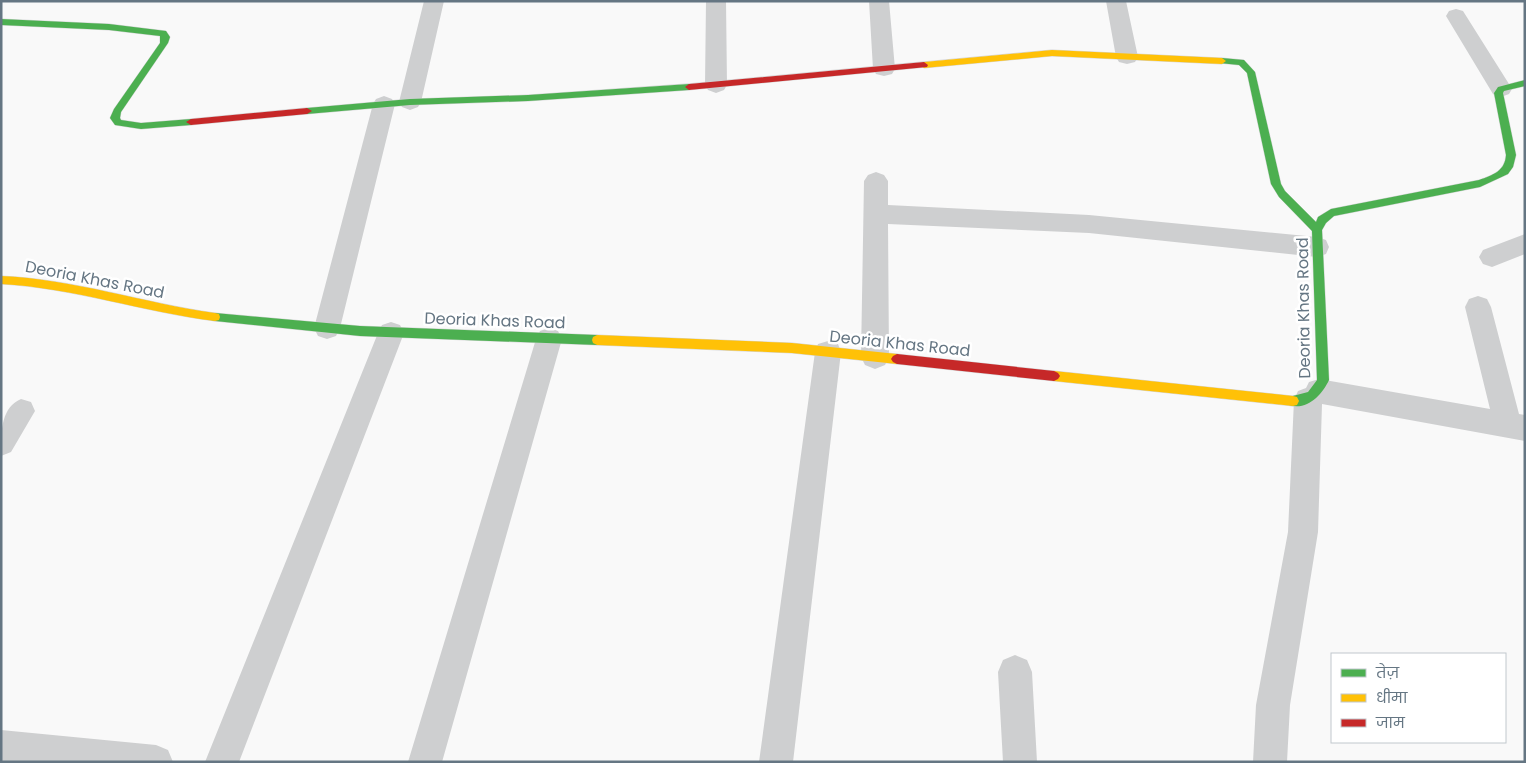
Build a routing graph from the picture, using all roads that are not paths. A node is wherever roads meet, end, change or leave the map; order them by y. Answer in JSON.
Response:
{"nodes":[{"id":1,"x":434,"y":1,"type":"edge"},
{"id":2,"x":716,"y":1,"type":"edge"},
{"id":3,"x":879,"y":1,"type":"edge"},
{"id":4,"x":1116,"y":1,"type":"edge"},
{"id":5,"x":1456,"y":16,"type":"dead end"},
{"id":6,"x":1,"y":22,"type":"edge"},
{"id":7,"x":1127,"y":57,"type":"junction"},
{"id":8,"x":884,"y":69,"type":"junction"},
{"id":9,"x":1525,"y":83,"type":"edge"},
{"id":10,"x":716,"y":85,"type":"junction"},
{"id":11,"x":1501,"y":89,"type":"junction"},
{"id":12,"x":410,"y":102,"type":"junction"},
{"id":13,"x":384,"y":104,"type":"junction"},
{"id":14,"x":1519,"y":161,"type":"edge"},
{"id":15,"x":876,"y":180,"type":"dead end"},
{"id":16,"x":876,"y":214,"type":"junction"},
{"id":17,"x":1317,"y":238,"type":"junction"},
{"id":18,"x":1525,"y":244,"type":"edge"},
{"id":19,"x":1492,"y":257,"type":"dead end"},
{"id":20,"x":1,"y":280,"type":"edge"},
{"id":21,"x":1478,"y":307,"type":"dead end"},
{"id":22,"x":327,"y":328,"type":"junction"},
{"id":23,"x":391,"y":333,"type":"junction"},
{"id":24,"x":549,"y":339,"type":"junction"},
{"id":25,"x":828,"y":352,"type":"junction"},
{"id":26,"x":875,"y":357,"type":"junction"},
{"id":27,"x":1313,"y":396,"type":"junction"},
{"id":28,"x":21,"y":411,"type":"dead end"},
{"id":29,"x":1516,"y":427,"type":"edge"},
{"id":30,"x":1,"y":442,"type":"edge"},
{"id":31,"x":1015,"y":672,"type":"dead end"},
{"id":32,"x":1,"y":747,"type":"edge"},
{"id":33,"x":110,"y":760,"type":"edge"},
{"id":34,"x":156,"y":762,"type":"edge"},
{"id":35,"x":222,"y":762,"type":"edge"},
{"id":36,"x":425,"y":762,"type":"edge"},
{"id":37,"x":776,"y":762,"type":"edge"},
{"id":38,"x":1020,"y":762,"type":"edge"},
{"id":39,"x":1270,"y":762,"type":"edge"}],
"edges":[{"from":1,"to":12,"type":"street"},
{"from":2,"to":10,"type":"street"},
{"from":3,"to":8,"type":"street"},
{"from":4,"to":7,"type":"street"},
{"from":5,"to":11,"type":"street"},
{"from":6,"to":13,"type":"street"},
{"from":7,"to":8,"type":"street"},
{"from":7,"to":17,"type":"street"},
{"from":8,"to":10,"type":"street"},
{"from":9,"to":11,"type":"street"},
{"from":10,"to":12,"type":"street"},
{"from":11,"to":14,"type":"street","name":"Deoria Khas Road"},
{"from":12,"to":13,"type":"street"},
{"from":13,"to":22,"type":"street"},
{"from":14,"to":17,"type":"street","name":"Deoria Khas Road"},
{"from":15,"to":16,"type":"street"},
{"from":16,"to":17,"type":"street"},
{"from":16,"to":26,"type":"street"},
{"from":17,"to":27,"type":"street","name":"Deoria Khas Road"},
{"from":18,"to":19,"type":"street"},
{"from":20,"to":22,"type":"street","name":"Deoria Khas Road"},
{"from":21,"to":29,"type":"street"},
{"from":22,"to":23,"type":"street","name":"Deoria Khas Road"},
{"from":23,"to":24,"type":"street","name":"Deoria Khas Road"},
{"from":23,"to":35,"type":"street"},
{"from":24,"to":25,"type":"street","name":"Deoria Khas Road"},
{"from":24,"to":36,"type":"street"},
{"from":25,"to":26,"type":"street","name":"Deoria Khas Road"},
{"from":25,"to":37,"type":"street"},
{"from":26,"to":27,"type":"street","name":"Deoria Khas Road"},
{"from":27,"to":29,"type":"street"},
{"from":27,"to":39,"type":"street"},
{"from":28,"to":30,"type":"street"},
{"from":31,"to":38,"type":"street"},
{"from":32,"to":33,"type":"street"},
{"from":33,"to":34,"type":"street"}]}
